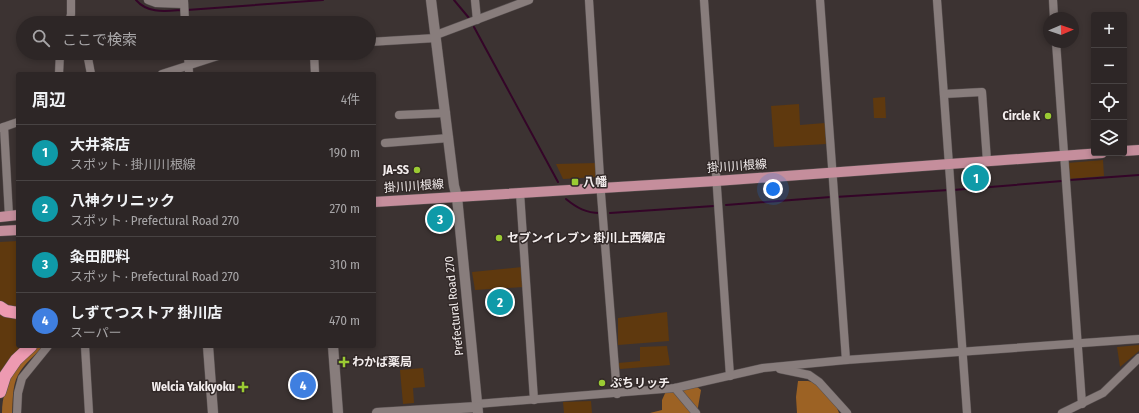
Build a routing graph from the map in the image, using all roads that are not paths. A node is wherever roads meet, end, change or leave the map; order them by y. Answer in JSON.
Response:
{"nodes":[{"id":1,"x":72,"y":0,"type":"edge"},
{"id":2,"x":148,"y":0,"type":"edge"},
{"id":3,"x":431,"y":0,"type":"edge"},
{"id":4,"x":475,"y":0,"type":"edge"},
{"id":5,"x":529,"y":0,"type":"edge"},
{"id":6,"x":588,"y":0,"type":"edge"},
{"id":7,"x":704,"y":0,"type":"edge"},
{"id":8,"x":820,"y":0,"type":"edge"},
{"id":9,"x":937,"y":0,"type":"edge"},
{"id":10,"x":1052,"y":0,"type":"edge"},
{"id":11,"x":184,"y":2,"type":"edge"},
{"id":12,"x":1053,"y":12,"type":"edge"},
{"id":13,"x":71,"y":16,"type":"edge"},
{"id":14,"x":185,"y":16,"type":"edge"},
{"id":15,"x":477,"y":20,"type":"junction"},
{"id":16,"x":436,"y":36,"type":"junction"},
{"id":17,"x":376,"y":41,"type":"edge"},
{"id":18,"x":1056,"y":48,"type":"edge"},
{"id":19,"x":60,"y":60,"type":"edge"},
{"id":20,"x":88,"y":60,"type":"edge"},
{"id":21,"x":189,"y":60,"type":"edge"},
{"id":22,"x":203,"y":60,"type":"edge"},
{"id":23,"x":315,"y":60,"type":"edge"},
{"id":24,"x":189,"y":64,"type":"junction"},
{"id":25,"x":59,"y":72,"type":"edge"},
{"id":26,"x":91,"y":72,"type":"edge"},
{"id":27,"x":167,"y":72,"type":"edge"},
{"id":28,"x":189,"y":72,"type":"edge"},
{"id":29,"x":316,"y":72,"type":"edge"},
{"id":30,"x":944,"y":94,"type":"junction"},
{"id":31,"x":446,"y":113,"type":"junction"},
{"id":32,"x":399,"y":115,"type":"dead end"},
{"id":33,"x":16,"y":123,"type":"edge"},
{"id":34,"x":2,"y":127,"type":"edge"},
{"id":35,"x":449,"y":138,"type":"junction"},
{"id":36,"x":385,"y":144,"type":"dead end"},
{"id":37,"x":1139,"y":150,"type":"edge"},
{"id":38,"x":1127,"y":151,"type":"edge"},
{"id":39,"x":1091,"y":154,"type":"edge"},
{"id":40,"x":1064,"y":156,"type":"junction"},
{"id":41,"x":987,"y":161,"type":"junction"},
{"id":42,"x":949,"y":164,"type":"junction"},
{"id":43,"x":832,"y":172,"type":"junction"},
{"id":44,"x":716,"y":181,"type":"junction"},
{"id":45,"x":601,"y":188,"type":"junction"},
{"id":46,"x":520,"y":193,"type":"junction"},
{"id":47,"x":457,"y":197,"type":"junction"},
{"id":48,"x":376,"y":202,"type":"edge"},
{"id":49,"x":9,"y":216,"type":"edge"},
{"id":50,"x":16,"y":230,"type":"edge"},
{"id":51,"x":0,"y":231,"type":"edge"},
{"id":52,"x":0,"y":307,"type":"edge"},
{"id":53,"x":16,"y":313,"type":"edge"},
{"id":54,"x":1139,"y":339,"type":"edge"},
{"id":55,"x":1078,"y":343,"type":"junction"},
{"id":56,"x":29,"y":348,"type":"edge"},
{"id":57,"x":46,"y":348,"type":"edge"},
{"id":58,"x":85,"y":348,"type":"edge"},
{"id":59,"x":208,"y":348,"type":"edge"},
{"id":60,"x":333,"y":348,"type":"edge"},
{"id":61,"x":962,"y":351,"type":"junction"},
{"id":62,"x":1139,"y":358,"type":"edge"},
{"id":63,"x":846,"y":360,"type":"junction"},
{"id":64,"x":772,"y":367,"type":"junction"},
{"id":65,"x":730,"y":376,"type":"junction"},
{"id":66,"x":675,"y":388,"type":"junction"},
{"id":67,"x":0,"y":392,"type":"edge"},
{"id":68,"x":617,"y":394,"type":"junction"},
{"id":69,"x":534,"y":400,"type":"junction"},
{"id":70,"x":1082,"y":404,"type":"junction"},
{"id":71,"x":477,"y":408,"type":"edge"},
{"id":72,"x":1067,"y":412,"type":"edge"},
{"id":73,"x":17,"y":413,"type":"edge"},
{"id":74,"x":89,"y":413,"type":"edge"},
{"id":75,"x":213,"y":413,"type":"edge"},
{"id":76,"x":338,"y":413,"type":"edge"},
{"id":77,"x":377,"y":413,"type":"edge"},
{"id":78,"x":696,"y":413,"type":"edge"},
{"id":79,"x":847,"y":413,"type":"edge"},
{"id":80,"x":967,"y":413,"type":"edge"}],
"edges":[{"from":1,"to":13,"type":"street"},
{"from":2,"to":11,"type":"street"},
{"from":3,"to":16,"type":"street","name":"Prefectural Road 270"},
{"from":4,"to":15,"type":"street"},
{"from":5,"to":15,"type":"street"},
{"from":6,"to":45,"type":"street"},
{"from":7,"to":44,"type":"street"},
{"from":8,"to":43,"type":"street"},
{"from":9,"to":30,"type":"street"},
{"from":10,"to":12,"type":"street"},
{"from":11,"to":14,"type":"street"},
{"from":15,"to":16,"type":"street"},
{"from":16,"to":17,"type":"street"},
{"from":16,"to":31,"type":"street","name":"Prefectural Road 270"},
{"from":18,"to":40,"type":"street"},
{"from":19,"to":25,"type":"street"},
{"from":20,"to":26,"type":"street"},
{"from":21,"to":24,"type":"street"},
{"from":22,"to":24,"type":"street"},
{"from":23,"to":29,"type":"street"},
{"from":24,"to":27,"type":"street"},
{"from":24,"to":28,"type":"street"},
{"from":30,"to":41,"type":"street"},
{"from":30,"to":42,"type":"street"},
{"from":31,"to":32,"type":"street"},
{"from":31,"to":35,"type":"street","name":"Prefectural Road 270"},
{"from":33,"to":34,"type":"street"},
{"from":34,"to":49,"type":"street"},
{"from":35,"to":36,"type":"street"},
{"from":35,"to":47,"type":"street","name":"Prefectural Road 270"},
{"from":37,"to":38,"type":"main road"},
{"from":39,"to":40,"type":"main road","name":"掛川川根線"},
{"from":40,"to":41,"type":"main road","name":"掛川川根線"},
{"from":40,"to":55,"type":"street"},
{"from":41,"to":42,"type":"main road","name":"掛川川根線"},
{"from":42,"to":43,"type":"main road","name":"掛川川根線"},
{"from":42,"to":61,"type":"street"},
{"from":43,"to":44,"type":"main road","name":"掛川川根線"},
{"from":43,"to":63,"type":"street"},
{"from":44,"to":45,"type":"main road","name":"掛川川根線"},
{"from":44,"to":65,"type":"street"},
{"from":45,"to":46,"type":"main road","name":"掛川川根線"},
{"from":45,"to":68,"type":"street"},
{"from":46,"to":47,"type":"main road","name":"掛川川根線"},
{"from":46,"to":69,"type":"street"},
{"from":47,"to":48,"type":"main road","name":"掛川川根線"},
{"from":47,"to":71,"type":"street","name":"Prefectural Road 270"},
{"from":50,"to":51,"type":"main road"},
{"from":52,"to":53,"type":"highway"},
{"from":54,"to":55,"type":"street"},
{"from":55,"to":61,"type":"street"},
{"from":55,"to":70,"type":"street"},
{"from":56,"to":67,"type":"highway"},
{"from":57,"to":73,"type":"street"},
{"from":58,"to":74,"type":"street"},
{"from":59,"to":75,"type":"street"},
{"from":60,"to":76,"type":"street"},
{"from":61,"to":63,"type":"street"},
{"from":61,"to":80,"type":"street"},
{"from":62,"to":70,"type":"street"},
{"from":63,"to":64,"type":"street"},
{"from":64,"to":65,"type":"street"},
{"from":64,"to":79,"type":"street"},
{"from":65,"to":66,"type":"street"},
{"from":66,"to":68,"type":"street"},
{"from":66,"to":78,"type":"street"},
{"from":68,"to":69,"type":"street"},
{"from":69,"to":71,"type":"street"},
{"from":70,"to":72,"type":"street"},
{"from":71,"to":77,"type":"street"}]}
